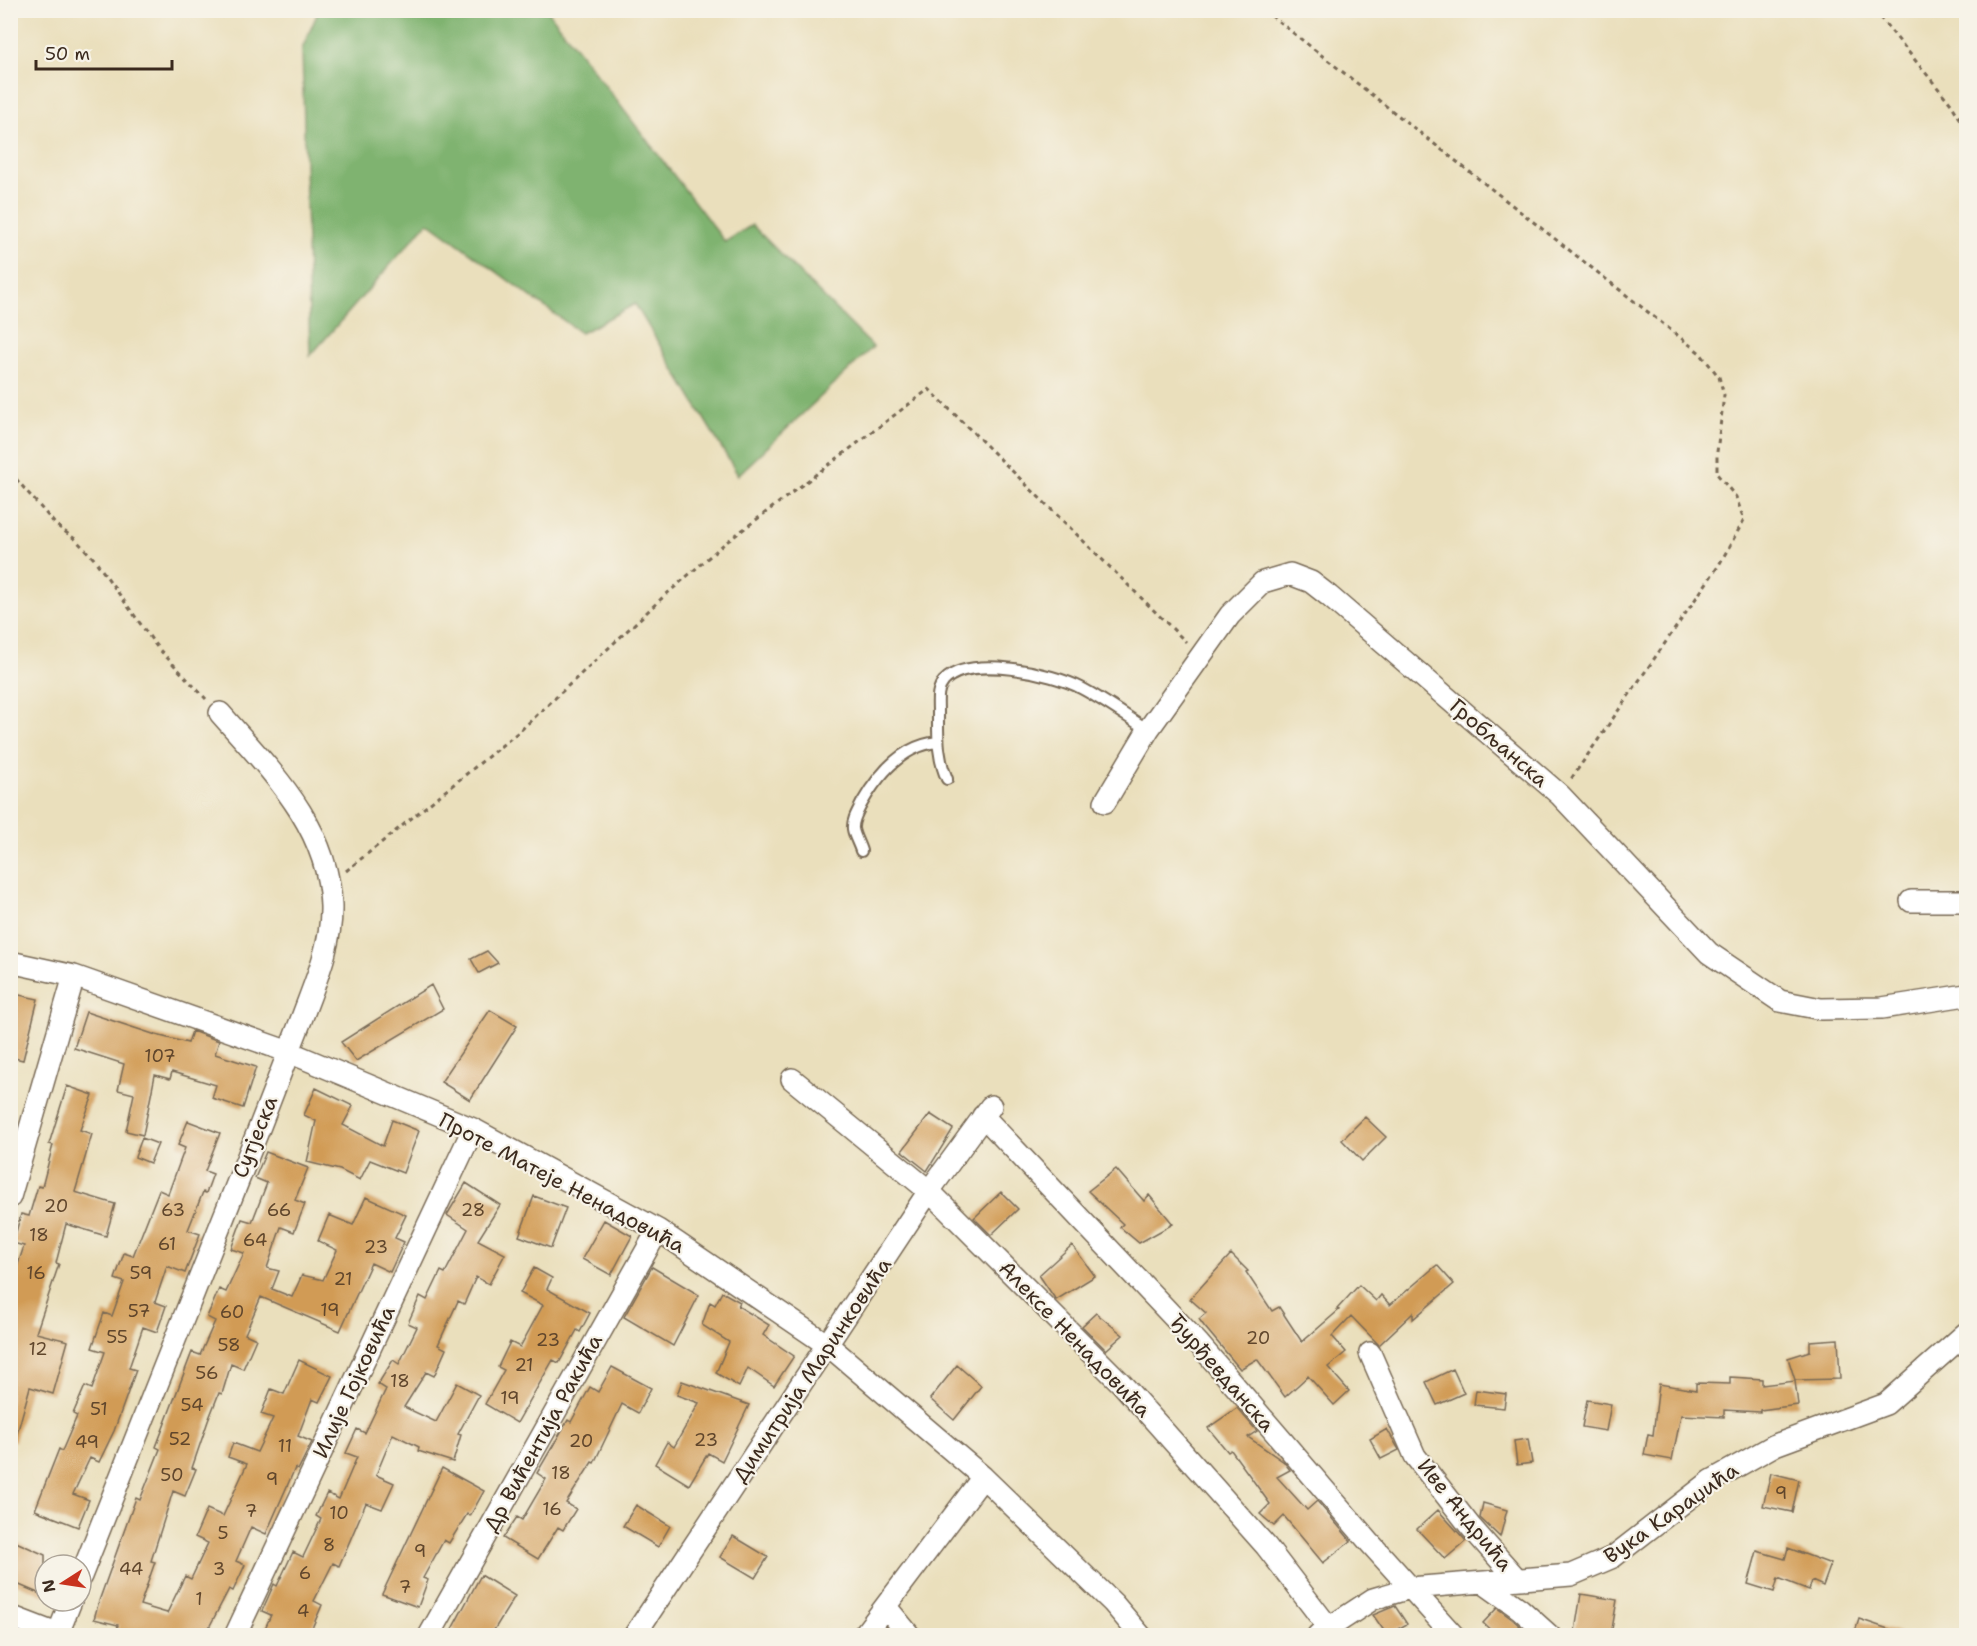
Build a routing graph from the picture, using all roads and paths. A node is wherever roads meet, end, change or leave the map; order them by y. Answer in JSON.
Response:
{"nodes":[{"id":1,"x":1264,"y":10,"type":"edge"},
{"id":2,"x":1874,"y":10,"type":"edge"},
{"id":3,"x":1966,"y":128,"type":"edge"},
{"id":4,"x":10,"y":472,"type":"edge"},
{"id":5,"x":1201,"y":655,"type":"junction"},
{"id":6,"x":220,"y":713,"type":"joint"},
{"id":7,"x":1148,"y":730,"type":"junction"},
{"id":8,"x":938,"y":742,"type":"junction"},
{"id":9,"x":947,"y":779,"type":"dead end"},
{"id":10,"x":1560,"y":795,"type":"junction"},
{"id":11,"x":1105,"y":802,"type":"dead end"},
{"id":12,"x":861,"y":851,"type":"dead end"},
{"id":13,"x":328,"y":882,"type":"junction"},
{"id":14,"x":1911,"y":901,"type":"dead end"},
{"id":15,"x":1966,"y":901,"type":"edge"},
{"id":16,"x":10,"y":962,"type":"edge"},
{"id":17,"x":74,"y":976,"type":"junction"},
{"id":18,"x":1966,"y":995,"type":"edge"},
{"id":19,"x":289,"y":1052,"type":"junction"},
{"id":20,"x":792,"y":1079,"type":"dead end"},
{"id":21,"x":987,"y":1111,"type":"joint"},
{"id":22,"x":473,"y":1130,"type":"junction"},
{"id":23,"x":929,"y":1191,"type":"junction"},
{"id":24,"x":10,"y":1197,"type":"edge"},
{"id":25,"x":658,"y":1230,"type":"junction"},
{"id":26,"x":1966,"y":1333,"type":"edge"},
{"id":27,"x":829,"y":1346,"type":"junction"},
{"id":28,"x":1371,"y":1353,"type":"dead end"},
{"id":29,"x":983,"y":1477,"type":"junction"},
{"id":30,"x":90,"y":1553,"type":"edge"},
{"id":31,"x":1516,"y":1578,"type":"junction"},
{"id":32,"x":1485,"y":1584,"type":"junction"},
{"id":33,"x":1410,"y":1588,"type":"junction"},
{"id":34,"x":886,"y":1607,"type":"junction"},
{"id":35,"x":67,"y":1613,"type":"edge"},
{"id":36,"x":10,"y":1616,"type":"edge"},
{"id":37,"x":1323,"y":1632,"type":"edge"},
{"id":38,"x":59,"y":1635,"type":"edge"},
{"id":39,"x":236,"y":1635,"type":"edge"},
{"id":40,"x":429,"y":1635,"type":"edge"},
{"id":41,"x":634,"y":1635,"type":"edge"},
{"id":42,"x":863,"y":1635,"type":"edge"},
{"id":43,"x":910,"y":1635,"type":"edge"},
{"id":44,"x":1142,"y":1635,"type":"edge"},
{"id":45,"x":1454,"y":1635,"type":"edge"},
{"id":46,"x":1550,"y":1635,"type":"edge"}],
"edges":[{"from":1,"to":10,"type":"path"},
{"from":2,"to":3,"type":"path"},
{"from":4,"to":6,"type":"path"},
{"from":5,"to":7,"type":"street","name":"Гробљанска"},
{"from":5,"to":10,"type":"street","name":"Гробљанска"},
{"from":5,"to":13,"type":"path"},
{"from":6,"to":13,"type":"street","name":"Сутјеска"},
{"from":7,"to":8,"type":"lane"},
{"from":7,"to":11,"type":"street","name":"Гробљанска"},
{"from":8,"to":9,"type":"lane"},
{"from":8,"to":12,"type":"lane"},
{"from":10,"to":18,"type":"street","name":"Гробљанска"},
{"from":13,"to":19,"type":"street","name":"Сутјеска"},
{"from":14,"to":15,"type":"street"},
{"from":16,"to":17,"type":"street","name":"Проте Матеје Ненадовића"},
{"from":17,"to":19,"type":"street","name":"Проте Матеје Ненадовића"},
{"from":17,"to":24,"type":"street"},
{"from":19,"to":22,"type":"street","name":"Проте Матеје Ненадовића"},
{"from":19,"to":30,"type":"street","name":"Сутјеска"},
{"from":20,"to":23,"type":"street","name":"Алексе Ненадовића"},
{"from":21,"to":23,"type":"street","name":"Димитрија Маринковића"},
{"from":21,"to":33,"type":"street","name":"Ђурђевданска"},
{"from":22,"to":25,"type":"street","name":"Проте Матеје Ненадовића"},
{"from":22,"to":39,"type":"street","name":"Илије Гојковића"},
{"from":23,"to":27,"type":"street","name":"Димитрија Маринковића"},
{"from":23,"to":37,"type":"street","name":"Алексе Ненадовића"},
{"from":25,"to":27,"type":"street","name":"Проте Матеје Ненадовића"},
{"from":25,"to":40,"type":"street","name":"Др Вићентија Ракића"},
{"from":26,"to":31,"type":"street","name":"Вука Караџића"},
{"from":27,"to":29,"type":"street","name":"Проте Матеје Ненадовића"},
{"from":27,"to":41,"type":"street","name":"Димитрија Маринковића"},
{"from":28,"to":31,"type":"street","name":"Иве Андрића"},
{"from":29,"to":34,"type":"street"},
{"from":29,"to":44,"type":"street","name":"Проте Матеје Ненадовића"},
{"from":31,"to":32,"type":"street","name":"Вука Караџића"},
{"from":32,"to":33,"type":"street","name":"Вука Караџића"},
{"from":32,"to":46,"type":"street","name":"Иве Андрића"},
{"from":33,"to":37,"type":"street","name":"Вука Караџића"},
{"from":33,"to":45,"type":"street","name":"Ђурђевданска"},
{"from":34,"to":42,"type":"street"},
{"from":34,"to":43,"type":"street"},
{"from":35,"to":38,"type":"street"},
{"from":36,"to":38,"type":"street"}]}
